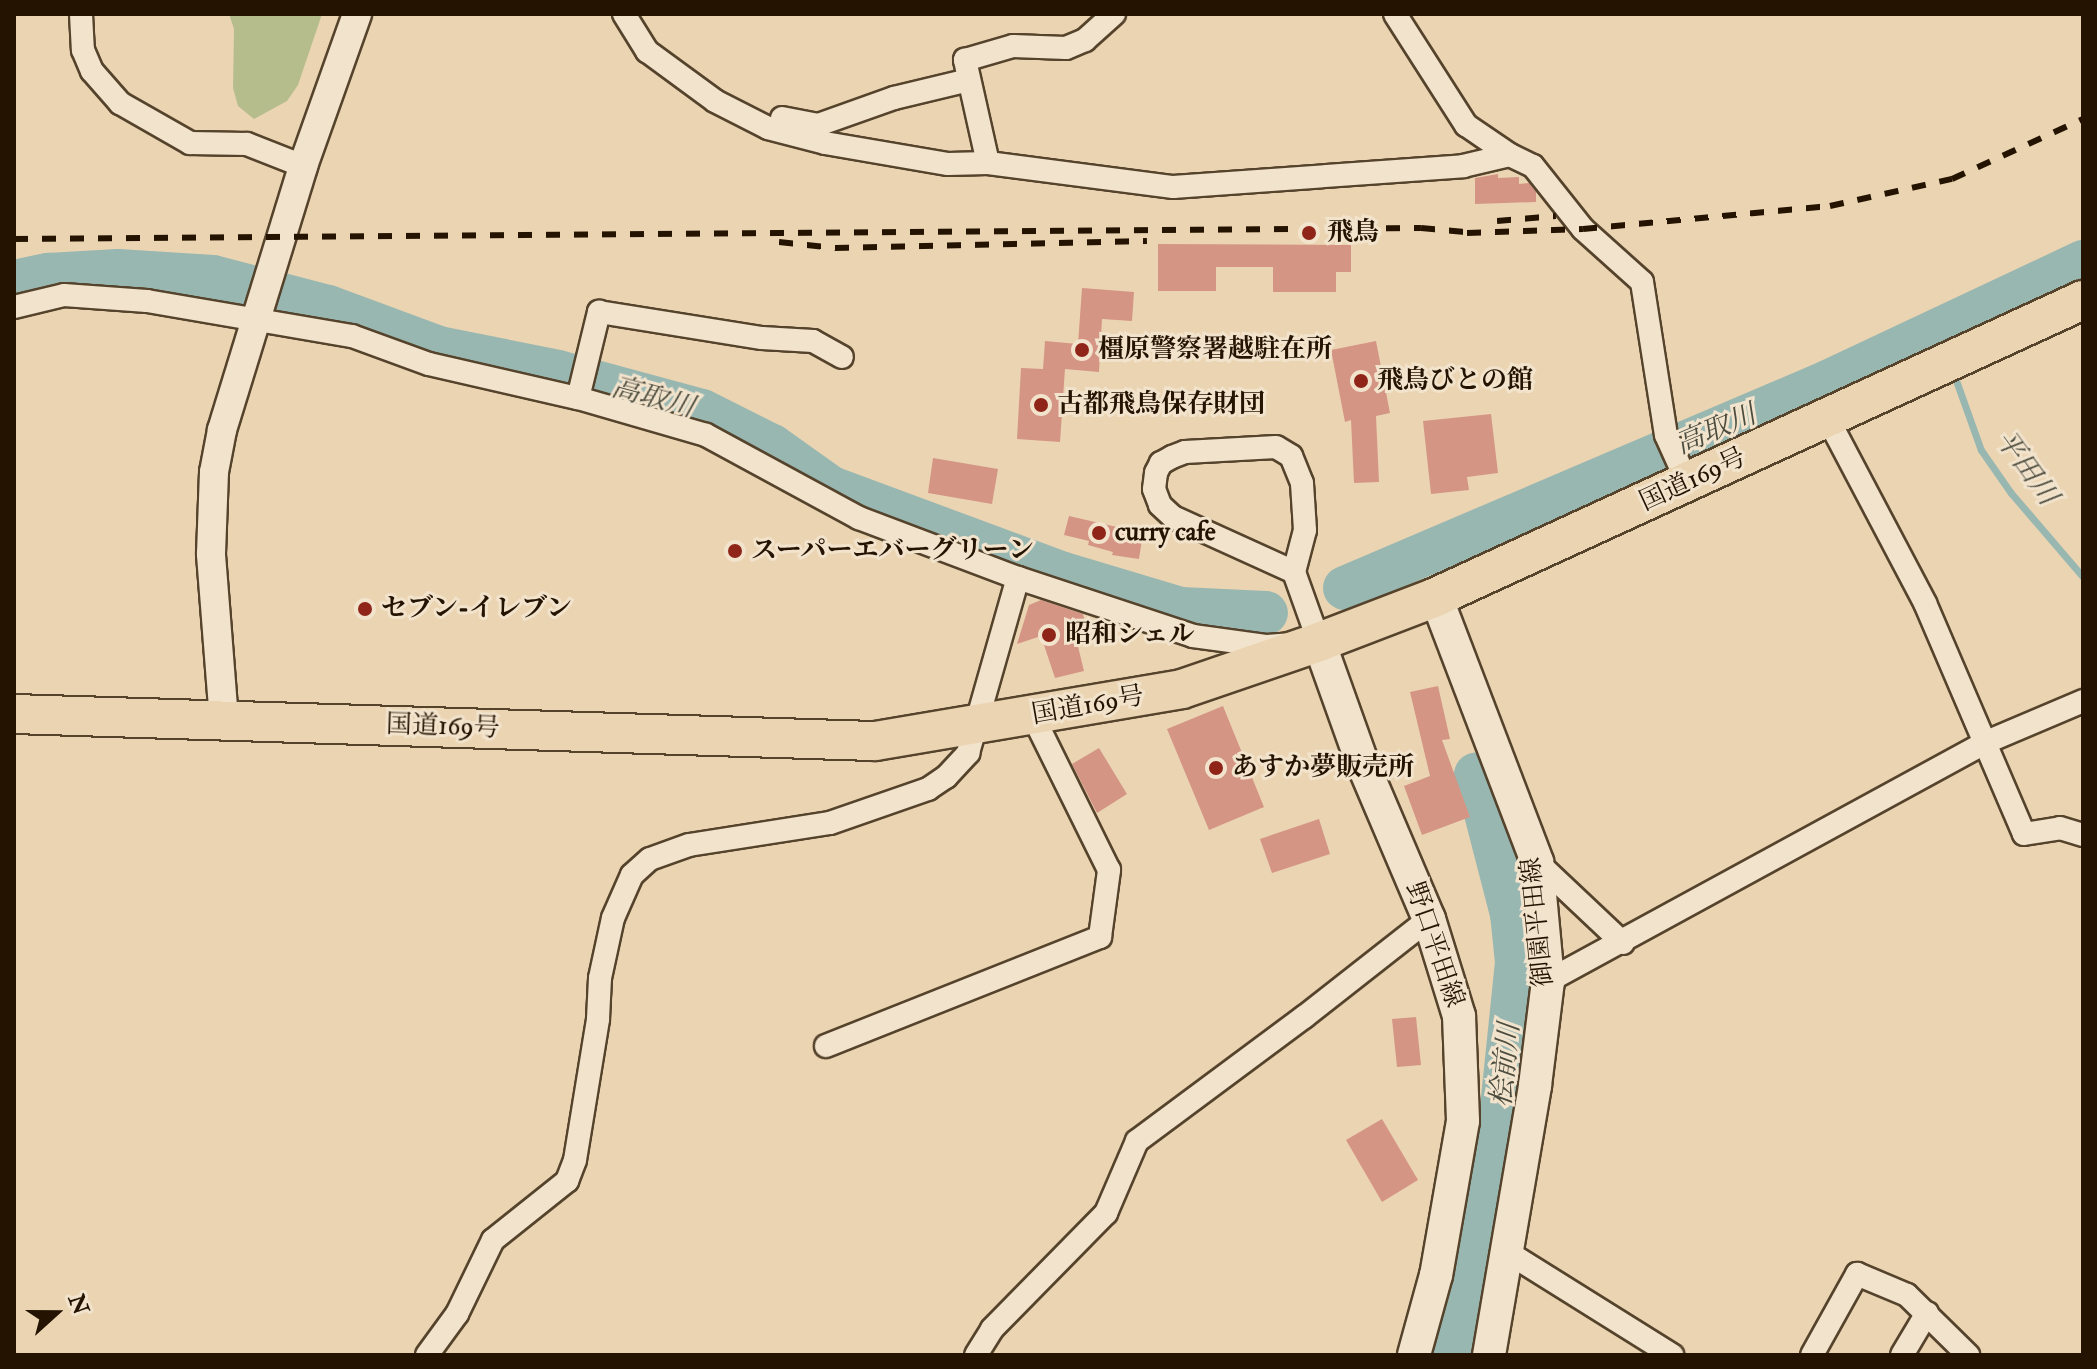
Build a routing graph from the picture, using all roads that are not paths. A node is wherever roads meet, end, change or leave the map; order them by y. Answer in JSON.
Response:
{"nodes":[{"id":1,"x":81,"y":14,"type":"edge"},
{"id":2,"x":357,"y":14,"type":"edge"},
{"id":3,"x":624,"y":14,"type":"edge"},
{"id":4,"x":1114,"y":14,"type":"edge"},
{"id":5,"x":1395,"y":14,"type":"edge"},
{"id":6,"x":969,"y":80,"type":"junction"},
{"id":7,"x":768,"y":128,"type":"junction"},
{"id":8,"x":1510,"y":155,"type":"junction"},
{"id":9,"x":988,"y":163,"type":"junction"},
{"id":10,"x":303,"y":166,"type":"junction"},
{"id":11,"x":2083,"y":300,"type":"edge"},
{"id":12,"x":14,"y":307,"type":"edge"},
{"id":13,"x":260,"y":314,"type":"junction"},
{"id":14,"x":842,"y":357,"type":"dead end"},
{"id":15,"x":582,"y":385,"type":"junction"},
{"id":16,"x":1828,"y":419,"type":"junction"},
{"id":17,"x":1688,"y":484,"type":"junction"},
{"id":18,"x":1294,"y":572,"type":"junction"},
{"id":19,"x":1018,"y":578,"type":"junction"},
{"id":20,"x":1436,"y":597,"type":"junction"},
{"id":21,"x":1319,"y":642,"type":"junction"},
{"id":22,"x":2083,"y":701,"type":"edge"},
{"id":23,"x":14,"y":714,"type":"edge"},
{"id":24,"x":1033,"y":716,"type":"junction"},
{"id":25,"x":224,"y":720,"type":"junction"},
{"id":26,"x":976,"y":724,"type":"junction"},
{"id":27,"x":1984,"y":743,"type":"junction"},
{"id":28,"x":2083,"y":835,"type":"edge"},
{"id":29,"x":1537,"y":862,"type":"junction"},
{"id":30,"x":1429,"y":919,"type":"junction"},
{"id":31,"x":1623,"y":943,"type":"junction"},
{"id":32,"x":1548,"y":981,"type":"junction"},
{"id":33,"x":826,"y":1046,"type":"dead end"},
{"id":34,"x":1507,"y":1252,"type":"junction"},
{"id":35,"x":1927,"y":1313,"type":"junction"},
{"id":36,"x":427,"y":1355,"type":"edge"},
{"id":37,"x":976,"y":1355,"type":"edge"},
{"id":38,"x":1414,"y":1355,"type":"edge"},
{"id":39,"x":1489,"y":1355,"type":"edge"},
{"id":40,"x":1672,"y":1355,"type":"edge"},
{"id":41,"x":1812,"y":1355,"type":"edge"},
{"id":42,"x":1902,"y":1355,"type":"edge"},
{"id":43,"x":1968,"y":1355,"type":"edge"}],
"edges":[{"from":1,"to":10,"type":"street"},
{"from":2,"to":10,"type":"street"},
{"from":3,"to":7,"type":"street"},
{"from":4,"to":6,"type":"street"},
{"from":5,"to":8,"type":"street"},
{"from":6,"to":7,"type":"street"},
{"from":6,"to":9,"type":"street"},
{"from":7,"to":9,"type":"street"},
{"from":8,"to":9,"type":"street"},
{"from":8,"to":17,"type":"street"},
{"from":10,"to":13,"type":"street"},
{"from":11,"to":16,"type":"highway","name":"国道169号"},
{"from":12,"to":13,"type":"street"},
{"from":13,"to":15,"type":"street"},
{"from":13,"to":25,"type":"street"},
{"from":14,"to":15,"type":"street"},
{"from":15,"to":19,"type":"street"},
{"from":16,"to":17,"type":"highway","name":"国道169号"},
{"from":16,"to":27,"type":"street"},
{"from":17,"to":20,"type":"highway","name":"国道169号"},
{"from":18,"to":18,"type":"street"},
{"from":18,"to":21,"type":"street"},
{"from":19,"to":21,"type":"street"},
{"from":19,"to":26,"type":"street"},
{"from":20,"to":21,"type":"highway","name":"国道169号"},
{"from":20,"to":29,"type":"main road","name":"御園平田線"},
{"from":21,"to":24,"type":"highway","name":"国道169号"},
{"from":21,"to":30,"type":"main road","name":"野口平田線"},
{"from":22,"to":27,"type":"street"},
{"from":23,"to":25,"type":"highway","name":"国道169号"},
{"from":24,"to":26,"type":"highway","name":"国道169号"},
{"from":24,"to":33,"type":"street"},
{"from":25,"to":26,"type":"highway","name":"国道169号"},
{"from":26,"to":36,"type":"street"},
{"from":27,"to":28,"type":"street"},
{"from":27,"to":31,"type":"street"},
{"from":29,"to":31,"type":"street"},
{"from":29,"to":32,"type":"main road","name":"御園平田線"},
{"from":30,"to":37,"type":"street"},
{"from":30,"to":38,"type":"main road","name":"野口平田線"},
{"from":31,"to":32,"type":"street"},
{"from":32,"to":34,"type":"main road","name":"御園平田線"},
{"from":34,"to":39,"type":"main road","name":"御園平田線"},
{"from":34,"to":40,"type":"street"},
{"from":35,"to":41,"type":"street"},
{"from":35,"to":42,"type":"street"},
{"from":35,"to":43,"type":"street"}]}
